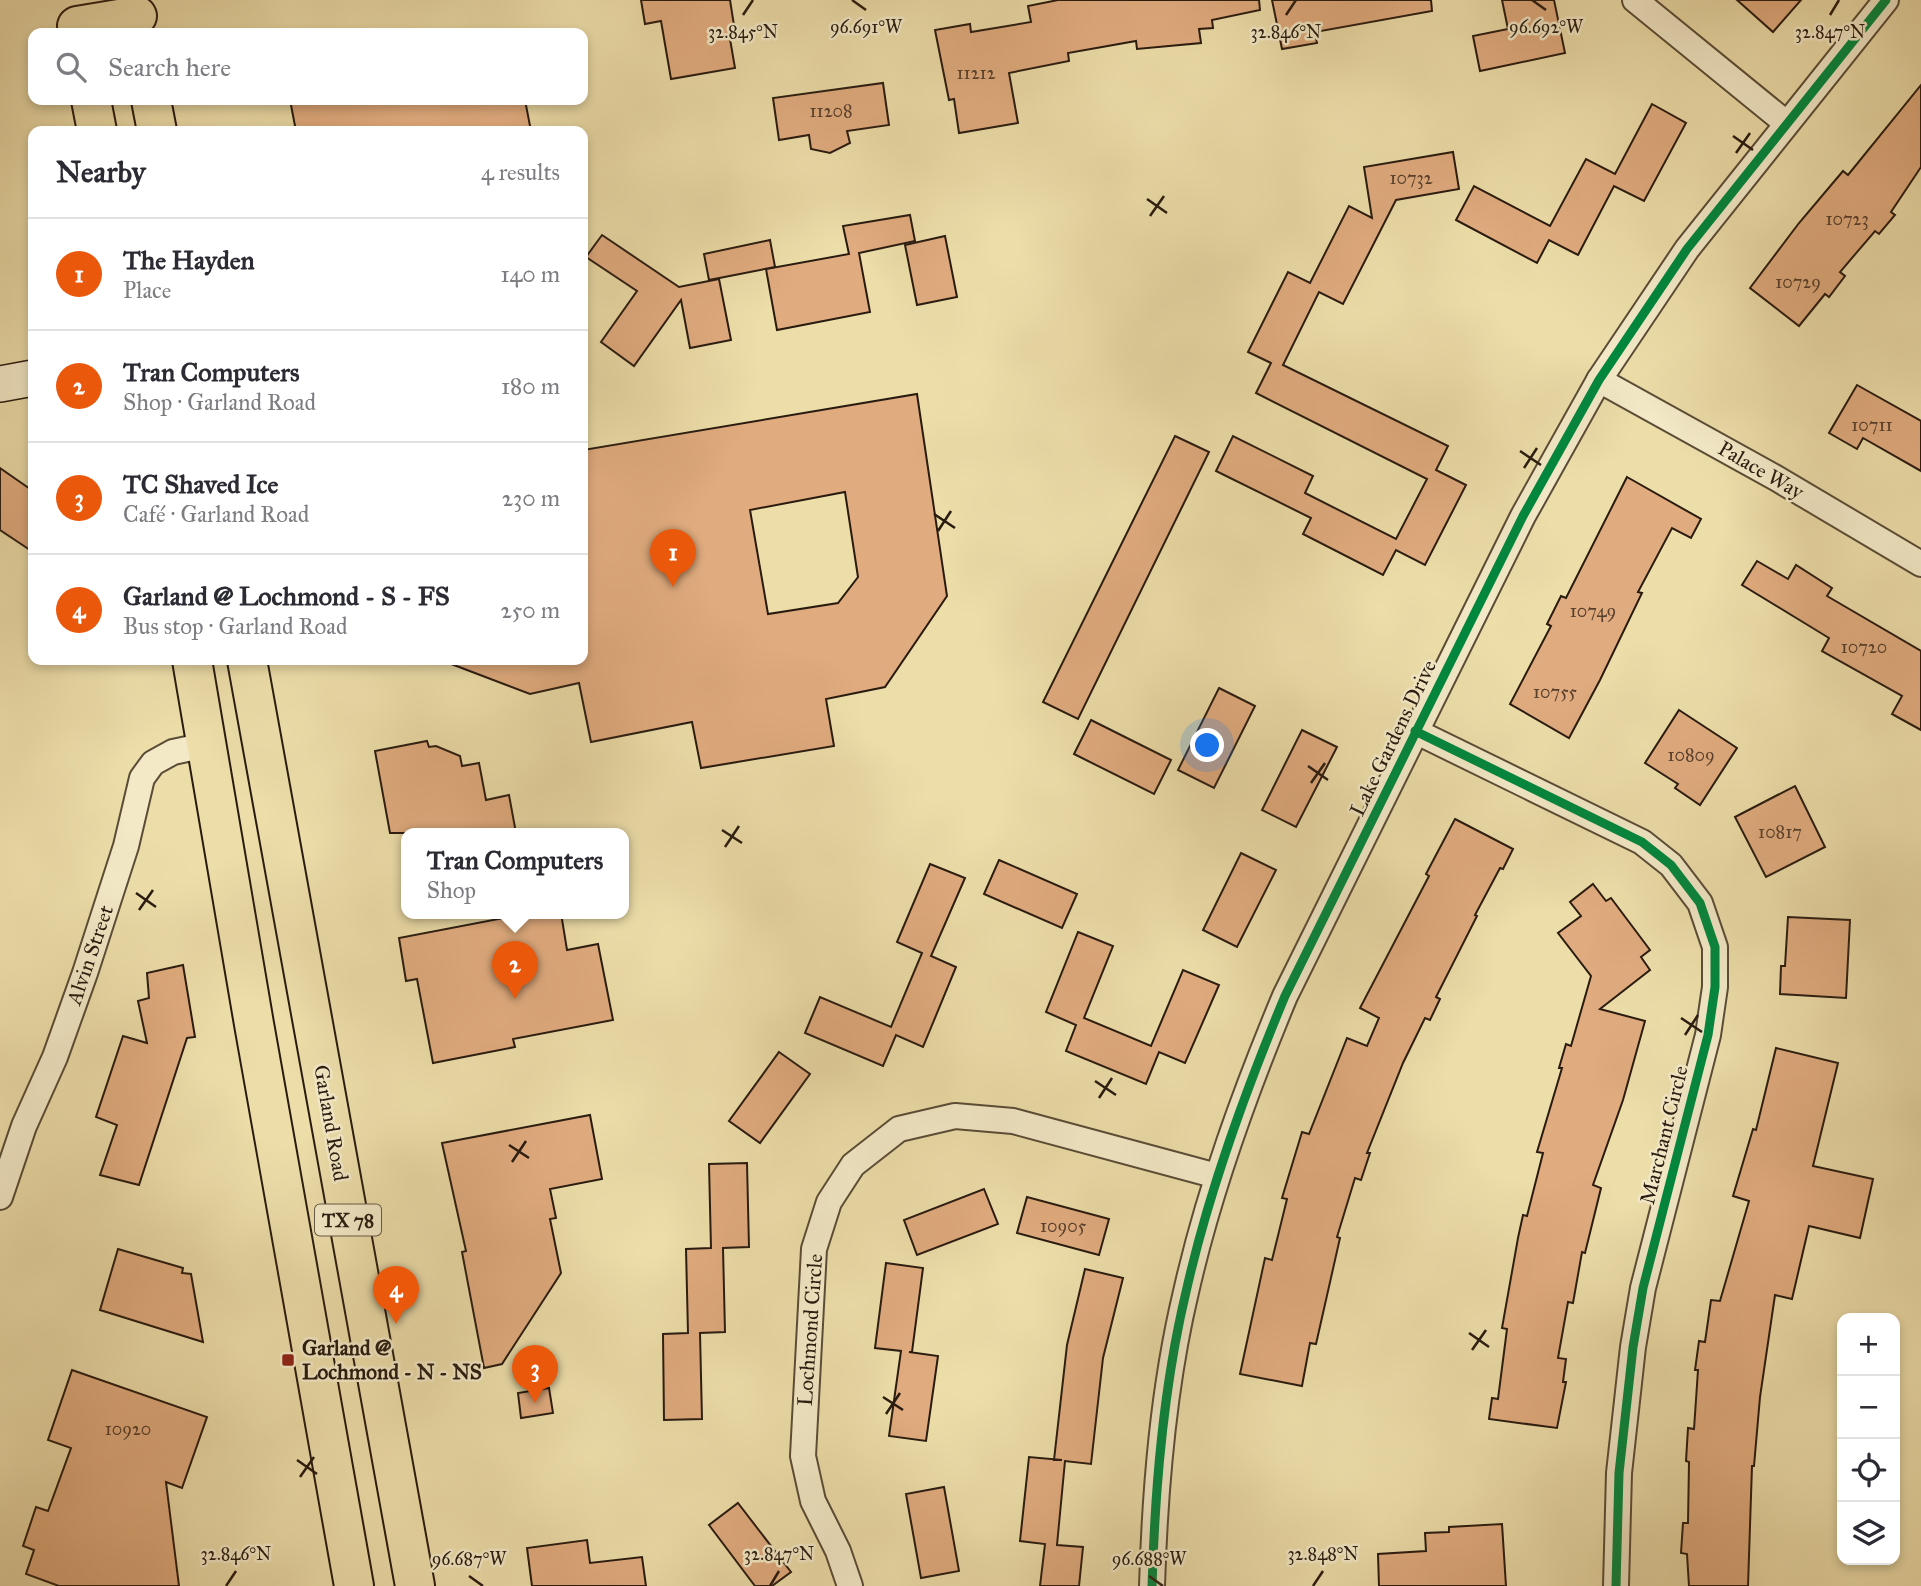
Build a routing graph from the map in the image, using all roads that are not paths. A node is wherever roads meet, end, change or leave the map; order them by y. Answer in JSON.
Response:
{"nodes":[{"id":1,"x":1635,"y":0,"type":"edge"},
{"id":2,"x":1886,"y":0,"type":"edge"},
{"id":3,"x":137,"y":16,"type":"edge"},
{"id":4,"x":76,"y":20,"type":"edge"},
{"id":5,"x":92,"y":105,"type":"edge"},
{"id":6,"x":152,"y":105,"type":"edge"},
{"id":7,"x":1786,"y":123,"type":"junction"},
{"id":8,"x":96,"y":126,"type":"edge"},
{"id":9,"x":156,"y":126,"type":"edge"},
{"id":10,"x":28,"y":379,"type":"edge"},
{"id":11,"x":1599,"y":380,"type":"junction"},
{"id":12,"x":0,"y":384,"type":"edge"},
{"id":13,"x":1921,"y":564,"type":"edge"},
{"id":14,"x":193,"y":665,"type":"edge"},
{"id":15,"x":248,"y":665,"type":"edge"},
{"id":16,"x":1415,"y":731,"type":"junction"},
{"id":17,"x":260,"y":736,"type":"junction"},
{"id":18,"x":205,"y":745,"type":"junction"},
{"id":19,"x":1217,"y":1175,"type":"junction"},
{"id":20,"x":0,"y":1197,"type":"edge"},
{"id":21,"x":403,"y":1520,"type":"junction"},
{"id":22,"x":345,"y":1532,"type":"junction"},
{"id":23,"x":354,"y":1586,"type":"edge"},
{"id":24,"x":415,"y":1586,"type":"edge"},
{"id":25,"x":850,"y":1586,"type":"edge"},
{"id":26,"x":1152,"y":1586,"type":"edge"},
{"id":27,"x":1616,"y":1586,"type":"edge"}],
"edges":[{"from":1,"to":7,"type":"street"},
{"from":2,"to":7,"type":"street","name":"Lake Gardens Drive"},
{"from":3,"to":4,"type":"main road"},
{"from":5,"to":8,"type":"main road"},
{"from":6,"to":9,"type":"main road"},
{"from":7,"to":11,"type":"street","name":"Lake Gardens Drive"},
{"from":10,"to":12,"type":"street"},
{"from":11,"to":13,"type":"street","name":"Palace Way"},
{"from":11,"to":16,"type":"street","name":"Lake Gardens Drive"},
{"from":14,"to":18,"type":"main road","number":"TX 78"},
{"from":15,"to":17,"type":"main road","name":"Garland Road","number":"TX 78"},
{"from":16,"to":19,"type":"street","name":"Lake Gardens Drive"},
{"from":16,"to":27,"type":"street","name":"Marchant Circle"},
{"from":17,"to":18,"type":"main road"},
{"from":17,"to":21,"type":"main road","name":"Garland Road","number":"TX 78"},
{"from":18,"to":20,"type":"street","name":"Alvin Street"},
{"from":18,"to":22,"type":"main road","number":"TX 78"},
{"from":19,"to":25,"type":"street","name":"Lochmond Circle"},
{"from":19,"to":26,"type":"street","name":"Lake Gardens Drive"},
{"from":21,"to":22,"type":"main road"},
{"from":21,"to":24,"type":"main road","name":"Garland Road","number":"TX 78"},
{"from":22,"to":23,"type":"main road","number":"TX 78"}]}
